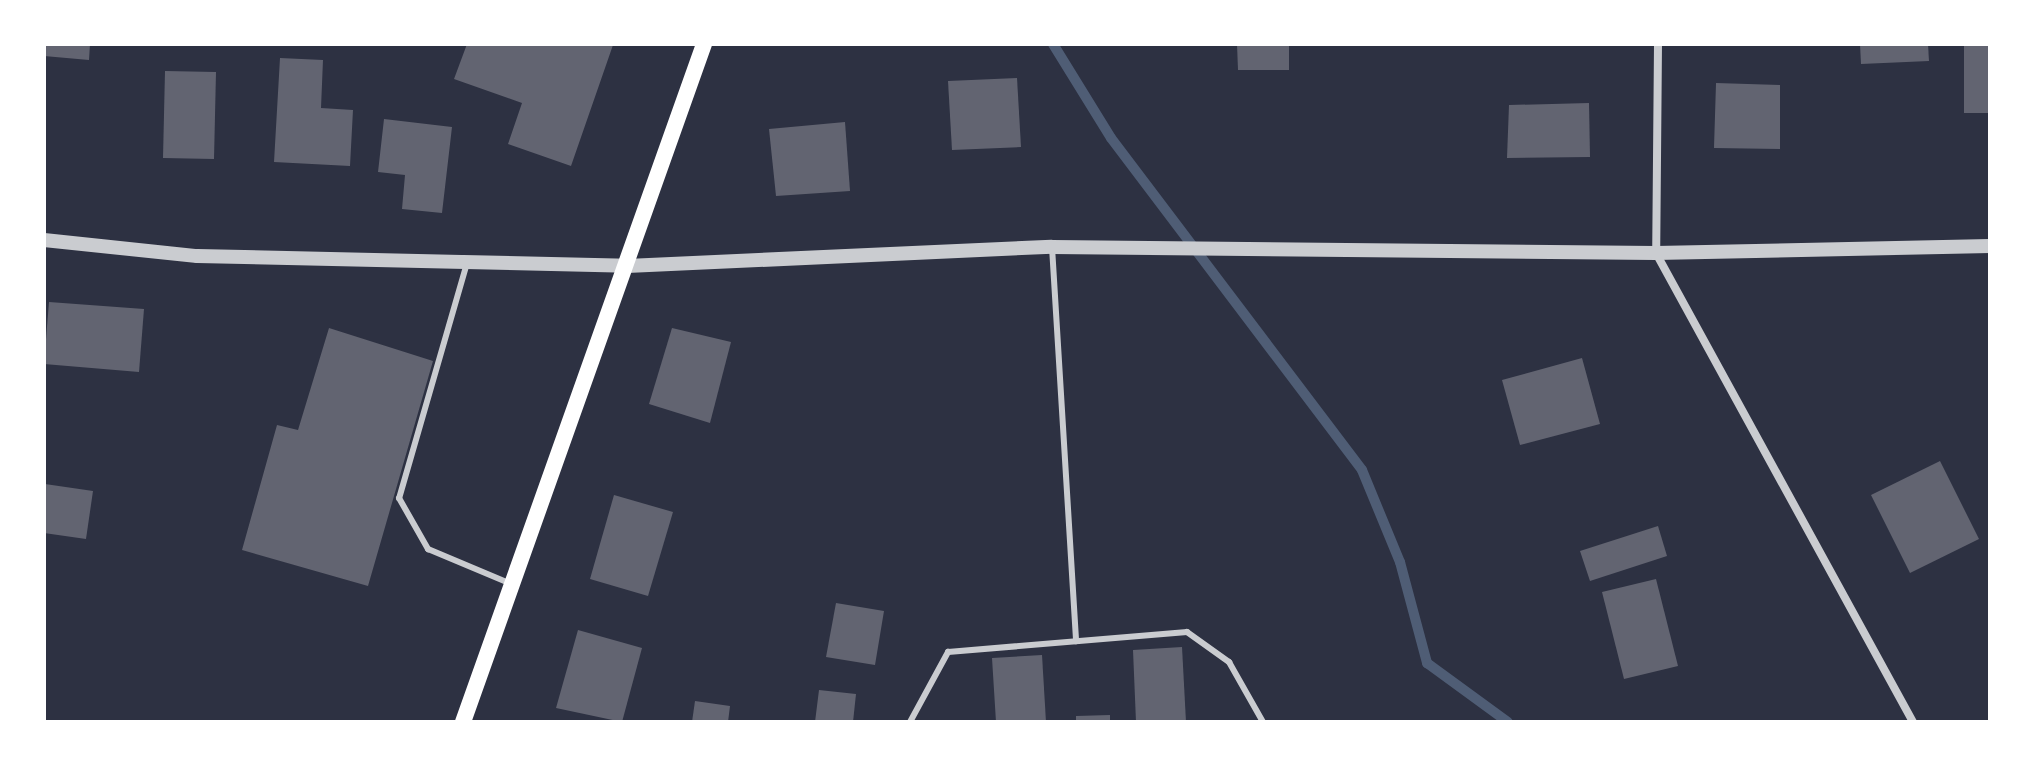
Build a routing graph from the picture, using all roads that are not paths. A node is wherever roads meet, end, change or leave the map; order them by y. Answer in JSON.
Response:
{"nodes":[{"id":1,"x":704,"y":44,"type":"edge"},
{"id":2,"x":1658,"y":44,"type":"edge"},
{"id":3,"x":44,"y":240,"type":"edge"},
{"id":4,"x":1990,"y":246,"type":"edge"},
{"id":5,"x":1052,"y":247,"type":"junction"},
{"id":6,"x":1656,"y":253,"type":"junction"},
{"id":7,"x":468,"y":259,"type":"junction"},
{"id":8,"x":627,"y":266,"type":"junction"},
{"id":9,"x":512,"y":584,"type":"junction"},
{"id":10,"x":1076,"y":641,"type":"junction"},
{"id":11,"x":463,"y":722,"type":"edge"},
{"id":12,"x":910,"y":722,"type":"edge"},
{"id":13,"x":1263,"y":722,"type":"edge"},
{"id":14,"x":1913,"y":722,"type":"edge"}],
"edges":[{"from":1,"to":8,"type":"main road"},
{"from":2,"to":6,"type":"street"},
{"from":3,"to":7,"type":"street"},
{"from":4,"to":6,"type":"street"},
{"from":5,"to":6,"type":"street"},
{"from":5,"to":8,"type":"street"},
{"from":5,"to":10,"type":"lane"},
{"from":6,"to":14,"type":"street"},
{"from":7,"to":8,"type":"street"},
{"from":7,"to":9,"type":"lane"},
{"from":8,"to":9,"type":"main road"},
{"from":9,"to":11,"type":"main road"},
{"from":10,"to":12,"type":"lane"},
{"from":10,"to":13,"type":"lane"}]}
